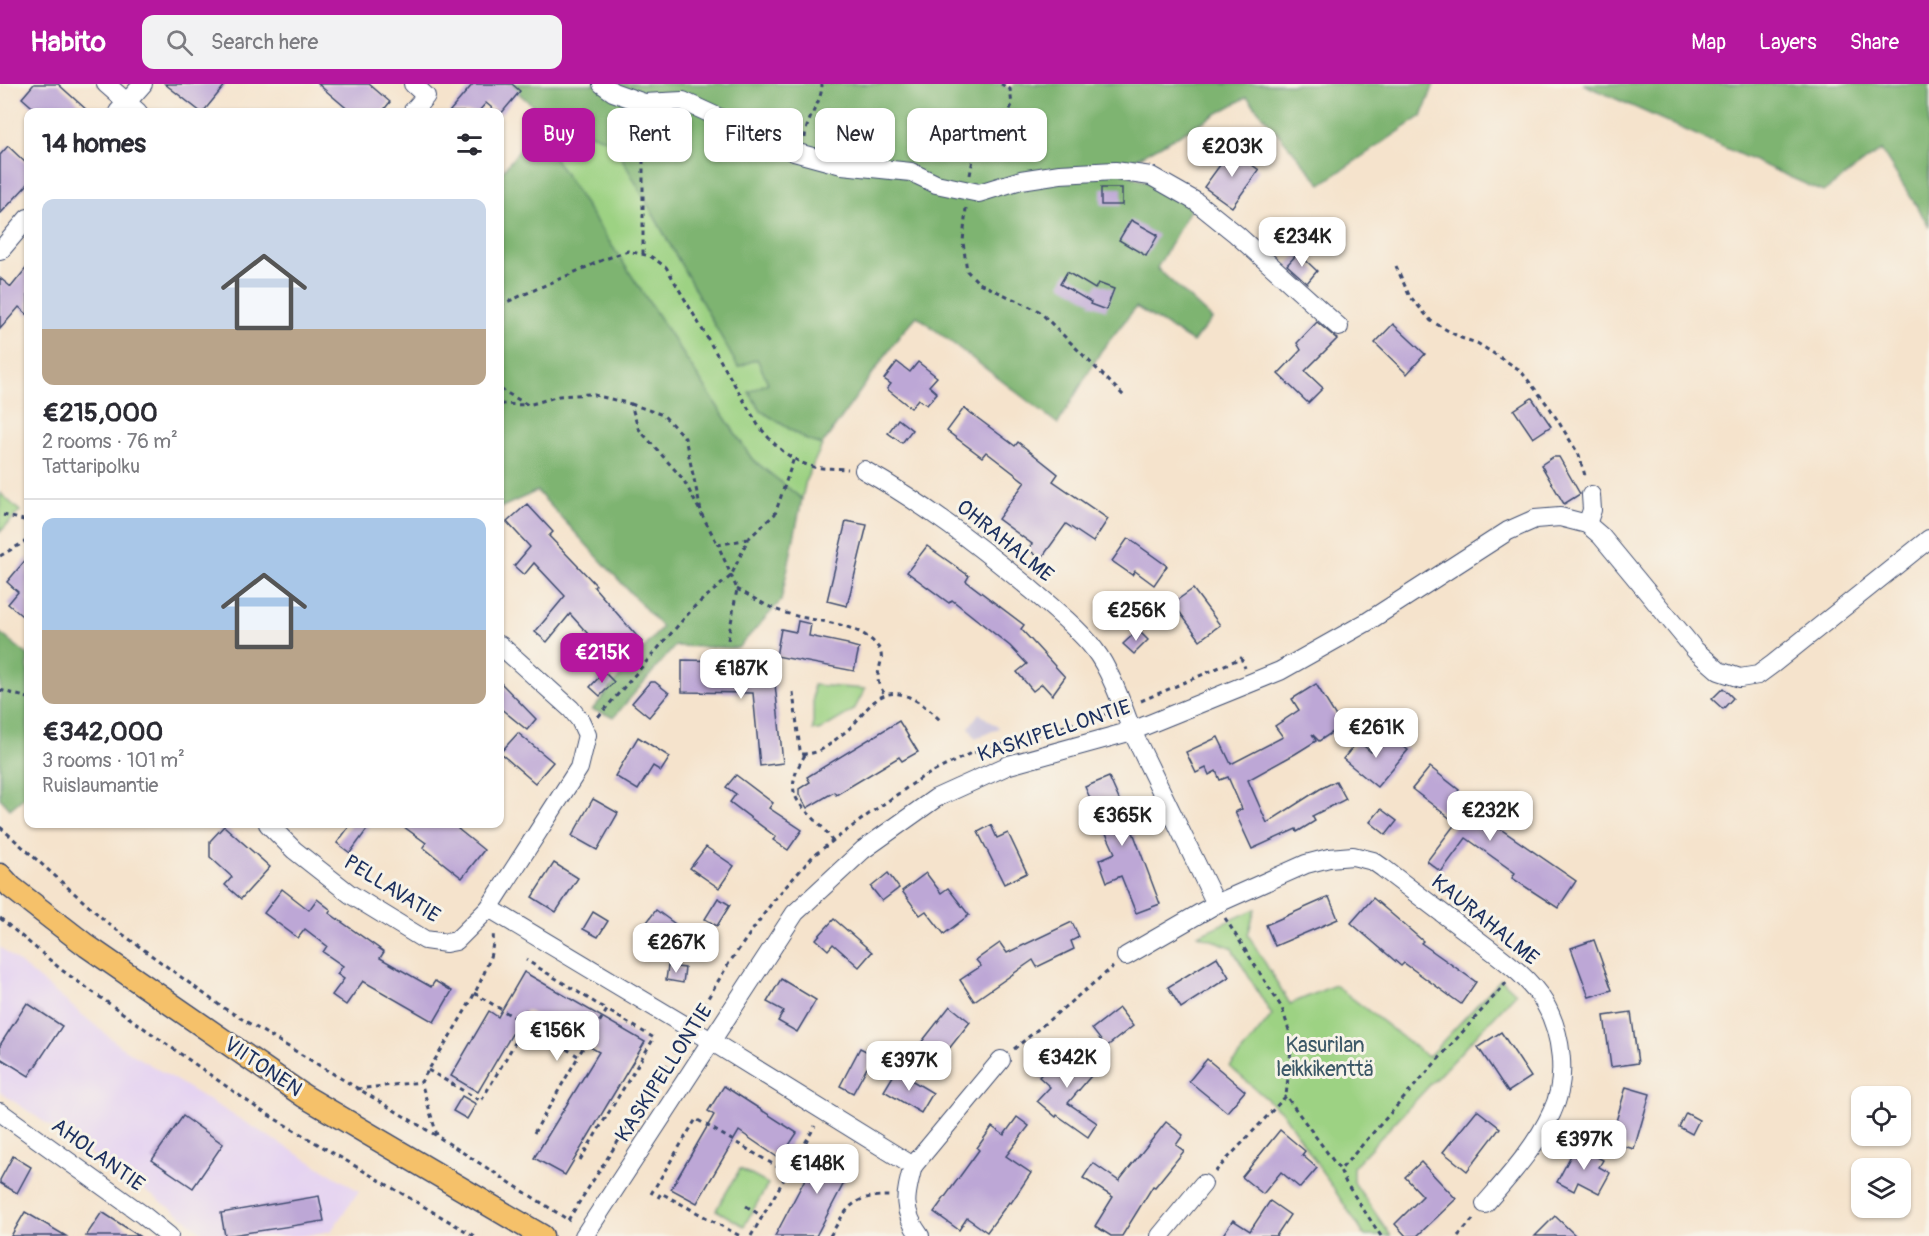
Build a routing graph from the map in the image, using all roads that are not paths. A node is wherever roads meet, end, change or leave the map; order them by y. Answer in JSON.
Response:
{"nodes":[{"id":1,"x":106,"y":84,"type":"edge"},
{"id":2,"x":143,"y":84,"type":"edge"},
{"id":3,"x":602,"y":84,"type":"edge"},
{"id":4,"x":425,"y":88,"type":"edge"},
{"id":5,"x":127,"y":108,"type":"edge"},
{"id":6,"x":129,"y":108,"type":"edge"},
{"id":7,"x":414,"y":108,"type":"edge"},
{"id":8,"x":24,"y":223,"type":"edge"},
{"id":9,"x":0,"y":252,"type":"edge"},
{"id":10,"x":1339,"y":327,"type":"dead end"},
{"id":11,"x":864,"y":470,"type":"road end"},
{"id":12,"x":1591,"y":495,"type":"road end"},
{"id":13,"x":1587,"y":524,"type":"junction"},
{"id":14,"x":1929,"y":539,"type":"edge"},
{"id":15,"x":504,"y":649,"type":"edge"},
{"id":16,"x":1132,"y":731,"type":"junction"},
{"id":17,"x":272,"y":828,"type":"edge"},
{"id":18,"x":4,"y":886,"type":"edge"},
{"id":19,"x":1216,"y":904,"type":"junction"},
{"id":20,"x":489,"y":908,"type":"junction"},
{"id":21,"x":1126,"y":957,"type":"road end"},
{"id":22,"x":711,"y":1041,"type":"junction"},
{"id":23,"x":1002,"y":1060,"type":"road end"},
{"id":24,"x":0,"y":1112,"type":"edge"},
{"id":25,"x":913,"y":1166,"type":"junction"},
{"id":26,"x":1203,"y":1184,"type":"road end"},
{"id":27,"x":1485,"y":1204,"type":"road end"},
{"id":28,"x":586,"y":1233,"type":"edge"},
{"id":29,"x":169,"y":1236,"type":"edge"},
{"id":30,"x":542,"y":1236,"type":"edge"},
{"id":31,"x":920,"y":1236,"type":"edge"},
{"id":32,"x":1160,"y":1236,"type":"edge"}],
"edges":[{"from":1,"to":5,"type":"street"},
{"from":2,"to":6,"type":"street"},
{"from":3,"to":10,"type":"street"},
{"from":4,"to":7,"type":"street"},
{"from":8,"to":9,"type":"street"},
{"from":11,"to":16,"type":"street","name":"OHRAHALME"},
{"from":12,"to":13,"type":"street"},
{"from":13,"to":14,"type":"street"},
{"from":13,"to":16,"type":"street","name":"KASKIPELLONTIE"},
{"from":15,"to":20,"type":"street","name":"PELLAVATIE"},
{"from":16,"to":19,"type":"street"},
{"from":16,"to":22,"type":"street","name":"KASKIPELLONTIE"},
{"from":17,"to":20,"type":"street","name":"PELLAVATIE"},
{"from":18,"to":30,"type":"main road","name":"VIITONEN"},
{"from":19,"to":21,"type":"street","name":"KAURAHALME"},
{"from":19,"to":27,"type":"street","name":"KAURAHALME"},
{"from":20,"to":22,"type":"street"},
{"from":22,"to":25,"type":"street"},
{"from":22,"to":28,"type":"street","name":"KASKIPELLONTIE"},
{"from":23,"to":25,"type":"street"},
{"from":24,"to":29,"type":"street","name":"AHOLANTIE"},
{"from":25,"to":31,"type":"street"},
{"from":26,"to":32,"type":"street"}]}
